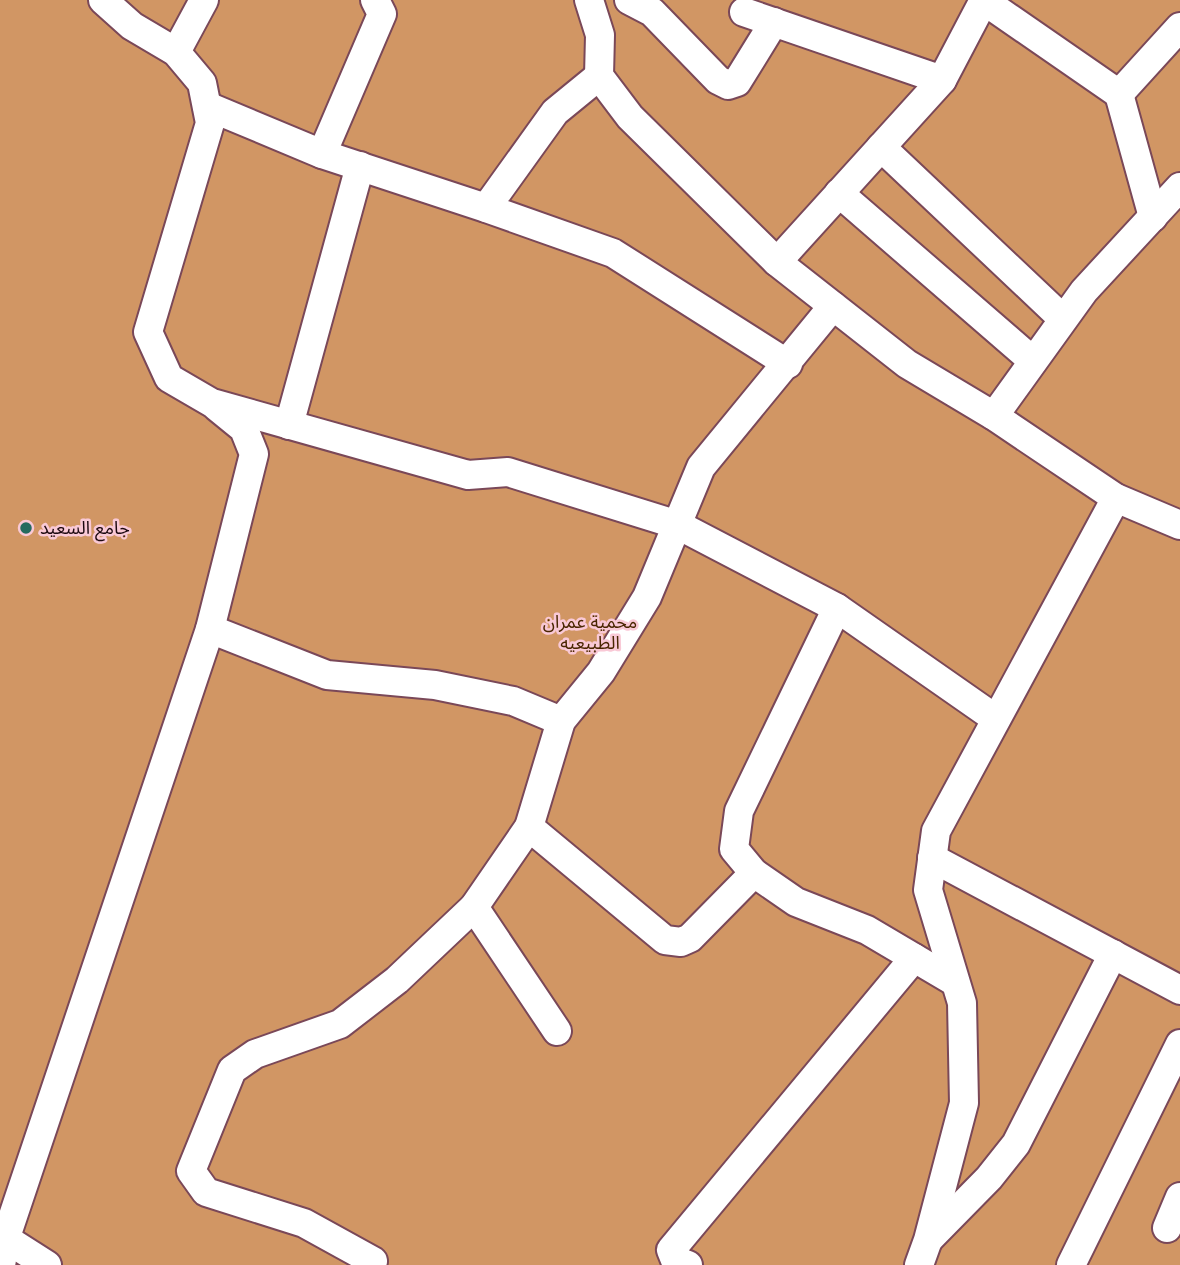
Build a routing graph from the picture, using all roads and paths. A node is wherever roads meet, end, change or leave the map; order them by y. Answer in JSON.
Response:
{"nodes":[{"id":1,"x":103,"y":0,"type":"edge"},
{"id":2,"x":204,"y":0,"type":"edge"},
{"id":3,"x":375,"y":0,"type":"edge"},
{"id":4,"x":589,"y":0,"type":"edge"},
{"id":5,"x":629,"y":0,"type":"edge"},
{"id":6,"x":984,"y":0,"type":"edge"},
{"id":7,"x":744,"y":12,"type":"dead end"},
{"id":8,"x":774,"y":22,"type":"junction"},
{"id":9,"x":1180,"y":27,"type":"edge"},
{"id":10,"x":176,"y":52,"type":"junction"},
{"id":11,"x":599,"y":76,"type":"junction"},
{"id":12,"x":942,"y":80,"type":"junction"},
{"id":13,"x":1119,"y":94,"type":"junction"},
{"id":14,"x":207,"y":106,"type":"junction"},
{"id":15,"x":881,"y":147,"type":"junction"},
{"id":16,"x":322,"y":154,"type":"junction"},
{"id":17,"x":360,"y":166,"type":"junction"},
{"id":18,"x":1180,"y":187,"type":"edge"},
{"id":19,"x":839,"y":193,"type":"junction"},
{"id":20,"x":486,"y":208,"type":"junction"},
{"id":21,"x":1153,"y":217,"type":"junction"},
{"id":22,"x":777,"y":262,"type":"junction"},
{"id":23,"x":833,"y":306,"type":"junction"},
{"id":24,"x":1063,"y":319,"type":"junction"},
{"id":25,"x":1033,"y":361,"type":"junction"},
{"id":26,"x":788,"y":364,"type":"junction"},
{"id":27,"x":212,"y":403,"type":"junction"},
{"id":28,"x":995,"y":416,"type":"junction"},
{"id":29,"x":289,"y":425,"type":"junction"},
{"id":30,"x":1116,"y":498,"type":"junction"},
{"id":31,"x":678,"y":525,"type":"junction"},
{"id":32,"x":1180,"y":525,"type":"edge"},
{"id":33,"x":837,"y":608,"type":"junction"},
{"id":34,"x":210,"y":629,"type":"junction"},
{"id":35,"x":996,"y":719,"type":"junction"},
{"id":36,"x":561,"y":721,"type":"junction"},
{"id":37,"x":528,"y":827,"type":"junction"},
{"id":38,"x":932,"y":858,"type":"junction"},
{"id":39,"x":754,"y":873,"type":"junction"},
{"id":40,"x":474,"y":907,"type":"junction"},
{"id":41,"x":1113,"y":954,"type":"junction"},
{"id":42,"x":914,"y":958,"type":"junction"},
{"id":43,"x":955,"y":982,"type":"junction"},
{"id":44,"x":1180,"y":990,"type":"edge"},
{"id":45,"x":557,"y":1031,"type":"dead end"},
{"id":46,"x":1180,"y":1044,"type":"edge"},
{"id":47,"x":1180,"y":1197,"type":"edge"},
{"id":48,"x":1180,"y":1220,"type":"edge"},
{"id":49,"x":3,"y":1236,"type":"edge"},
{"id":50,"x":923,"y":1253,"type":"edge"},
{"id":51,"x":1,"y":1265,"type":"edge"},
{"id":52,"x":47,"y":1265,"type":"edge"},
{"id":53,"x":370,"y":1265,"type":"edge"},
{"id":54,"x":688,"y":1265,"type":"edge"},
{"id":55,"x":1071,"y":1265,"type":"edge"}],
"edges":[{"from":1,"to":10,"type":"street"},
{"from":2,"to":10,"type":"street"},
{"from":3,"to":16,"type":"street"},
{"from":4,"to":11,"type":"street"},
{"from":5,"to":8,"type":"street"},
{"from":6,"to":12,"type":"street"},
{"from":6,"to":13,"type":"street"},
{"from":7,"to":8,"type":"street"},
{"from":8,"to":12,"type":"street"},
{"from":9,"to":13,"type":"street"},
{"from":10,"to":14,"type":"street"},
{"from":11,"to":20,"type":"street"},
{"from":11,"to":22,"type":"street"},
{"from":12,"to":15,"type":"street"},
{"from":13,"to":21,"type":"street"},
{"from":14,"to":16,"type":"street"},
{"from":14,"to":27,"type":"street"},
{"from":15,"to":19,"type":"street"},
{"from":15,"to":24,"type":"street"},
{"from":16,"to":17,"type":"street"},
{"from":17,"to":20,"type":"street"},
{"from":17,"to":29,"type":"street"},
{"from":18,"to":21,"type":"street"},
{"from":19,"to":22,"type":"street"},
{"from":19,"to":25,"type":"street"},
{"from":20,"to":26,"type":"street"},
{"from":21,"to":24,"type":"street"},
{"from":22,"to":23,"type":"street"},
{"from":23,"to":26,"type":"street"},
{"from":23,"to":28,"type":"street"},
{"from":24,"to":25,"type":"street"},
{"from":25,"to":28,"type":"street"},
{"from":26,"to":31,"type":"street"},
{"from":27,"to":29,"type":"street"},
{"from":27,"to":34,"type":"street"},
{"from":28,"to":30,"type":"street"},
{"from":29,"to":31,"type":"street"},
{"from":30,"to":32,"type":"street"},
{"from":30,"to":35,"type":"street"},
{"from":31,"to":33,"type":"street"},
{"from":31,"to":36,"type":"street"},
{"from":33,"to":35,"type":"street"},
{"from":33,"to":39,"type":"street"},
{"from":34,"to":36,"type":"street"},
{"from":34,"to":49,"type":"street"},
{"from":35,"to":38,"type":"street"},
{"from":36,"to":37,"type":"street"},
{"from":37,"to":39,"type":"street"},
{"from":37,"to":40,"type":"street"},
{"from":38,"to":41,"type":"street"},
{"from":38,"to":43,"type":"street"},
{"from":39,"to":42,"type":"street"},
{"from":40,"to":45,"type":"street"},
{"from":40,"to":53,"type":"street"},
{"from":41,"to":44,"type":"street"},
{"from":41,"to":50,"type":"street"},
{"from":42,"to":43,"type":"street"},
{"from":42,"to":54,"type":"street"},
{"from":43,"to":50,"type":"street"},
{"from":46,"to":55,"type":"street"},
{"from":47,"to":48,"type":"street"},
{"from":49,"to":51,"type":"street"},
{"from":49,"to":52,"type":"street"}]}
